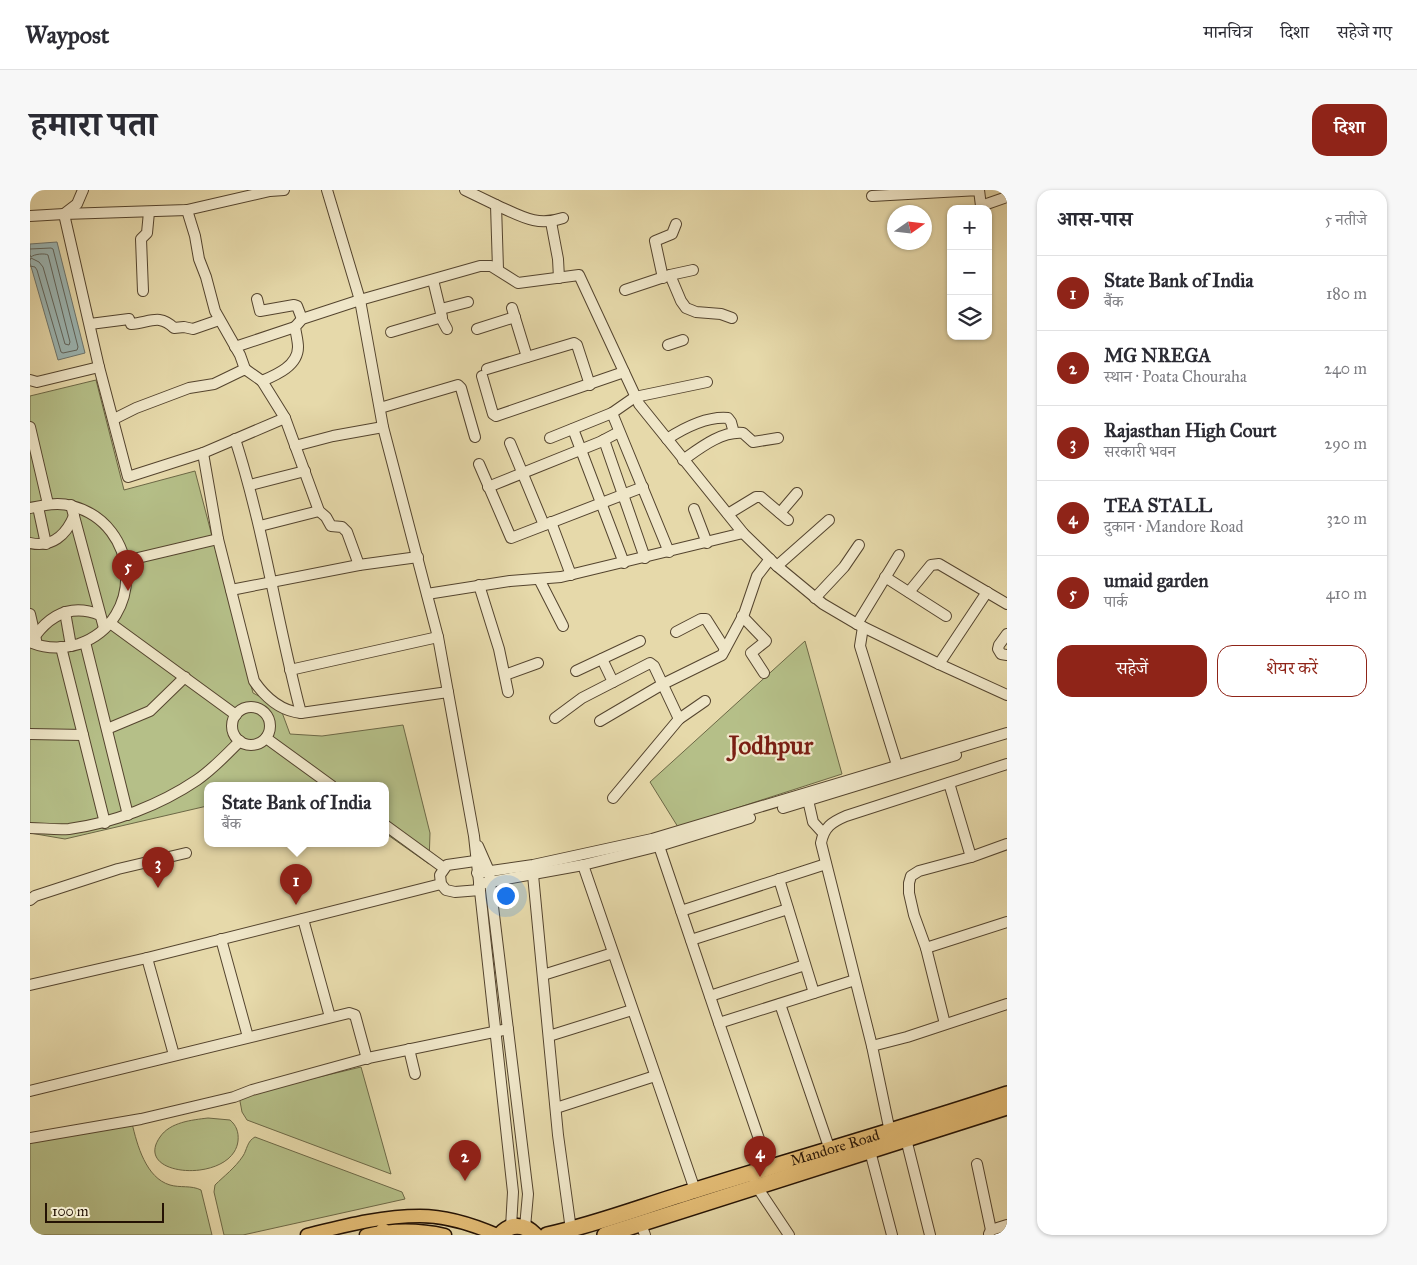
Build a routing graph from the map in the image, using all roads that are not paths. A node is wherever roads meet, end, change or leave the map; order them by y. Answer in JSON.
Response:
{"nodes":[{"id":1,"x":83,"y":190,"type":"edge"},
{"id":2,"x":284,"y":190,"type":"edge"},
{"id":3,"x":327,"y":190,"type":"edge"},
{"id":4,"x":465,"y":190,"type":"edge"},
{"id":5,"x":270,"y":191,"type":"edge"},
{"id":6,"x":872,"y":196,"type":"dead end"},
{"id":7,"x":1007,"y":197,"type":"edge"},
{"id":8,"x":496,"y":205,"type":"junction"},
{"id":9,"x":187,"y":210,"type":"junction"},
{"id":10,"x":149,"y":212,"type":"junction"},
{"id":11,"x":64,"y":214,"type":"junction"},
{"id":12,"x":30,"y":216,"type":"edge"},
{"id":13,"x":563,"y":218,"type":"dead end"},
{"id":14,"x":551,"y":222,"type":"junction"},
{"id":15,"x":676,"y":224,"type":"dead end"},
{"id":16,"x":498,"y":269,"type":"junction"},
{"id":17,"x":693,"y":270,"type":"dead end"},
{"id":18,"x":666,"y":276,"type":"junction"},
{"id":19,"x":558,"y":278,"type":"junction"},
{"id":20,"x":433,"y":280,"type":"junction"},
{"id":21,"x":625,"y":290,"type":"dead end"},
{"id":22,"x":143,"y":292,"type":"dead end"},
{"id":23,"x":257,"y":299,"type":"dead end"},
{"id":24,"x":360,"y":300,"type":"junction"},
{"id":25,"x":468,"y":302,"type":"dead end"},
{"id":26,"x":441,"y":313,"type":"junction"},
{"id":27,"x":732,"y":318,"type":"dead end"},
{"id":28,"x":219,"y":320,"type":"junction"},
{"id":29,"x":299,"y":323,"type":"junction"},
{"id":30,"x":90,"y":324,"type":"junction"},
{"id":31,"x":447,"y":329,"type":"dead end"},
{"id":32,"x":477,"y":329,"type":"dead end"},
{"id":33,"x":391,"y":332,"type":"dead end"},
{"id":34,"x":683,"y":340,"type":"dead end"},
{"id":35,"x":668,"y":345,"type":"dead end"},
{"id":36,"x":235,"y":347,"type":"junction"},
{"id":37,"x":527,"y":357,"type":"junction"},
{"id":38,"x":99,"y":367,"type":"junction"},
{"id":39,"x":245,"y":369,"type":"junction"},
{"id":40,"x":624,"y":372,"type":"junction"},
{"id":41,"x":262,"y":381,"type":"junction"},
{"id":42,"x":707,"y":382,"type":"dead end"},
{"id":43,"x":32,"y":384,"type":"edge"},
{"id":44,"x":590,"y":385,"type":"junction"},
{"id":45,"x":636,"y":397,"type":"junction"},
{"id":46,"x":380,"y":408,"type":"junction"},
{"id":47,"x":612,"y":413,"type":"junction"},
{"id":48,"x":285,"y":418,"type":"junction"},
{"id":49,"x":114,"y":419,"type":"junction"},
{"id":50,"x":30,"y":427,"type":"edge"},
{"id":51,"x":383,"y":427,"type":"junction"},
{"id":52,"x":573,"y":429,"type":"junction"},
{"id":53,"x":620,"y":432,"type":"junction"},
{"id":54,"x":734,"y":433,"type":"junction"},
{"id":55,"x":474,"y":437,"type":"dead end"},
{"id":56,"x":550,"y":438,"type":"dead end"},
{"id":57,"x":778,"y":438,"type":"dead end"},
{"id":58,"x":666,"y":439,"type":"junction"},
{"id":59,"x":235,"y":440,"type":"junction"},
{"id":60,"x":604,"y":440,"type":"junction"},
{"id":61,"x":510,"y":444,"type":"dead end"},
{"id":62,"x":295,"y":446,"type":"junction"},
{"id":63,"x":582,"y":449,"type":"junction"},
{"id":64,"x":203,"y":453,"type":"junction"},
{"id":65,"x":684,"y":460,"type":"junction"},
{"id":66,"x":479,"y":464,"type":"dead end"},
{"id":67,"x":305,"y":471,"type":"junction"},
{"id":68,"x":523,"y":474,"type":"junction"},
{"id":69,"x":250,"y":485,"type":"junction"},
{"id":70,"x":488,"y":487,"type":"junction"},
{"id":71,"x":643,"y":487,"type":"junction"},
{"id":72,"x":797,"y":493,"type":"dead end"},
{"id":73,"x":624,"y":495,"type":"junction"},
{"id":74,"x":602,"y":503,"type":"junction"},
{"id":75,"x":38,"y":506,"type":"edge"},
{"id":76,"x":694,"y":509,"type":"dead end"},
{"id":77,"x":73,"y":510,"type":"junction"},
{"id":78,"x":319,"y":511,"type":"junction"},
{"id":79,"x":780,"y":513,"type":"junction"},
{"id":80,"x":728,"y":514,"type":"junction"},
{"id":81,"x":788,"y":520,"type":"dead end"},
{"id":82,"x":829,"y":520,"type":"dead end"},
{"id":83,"x":548,"y":524,"type":"junction"},
{"id":84,"x":260,"y":526,"type":"junction"},
{"id":85,"x":743,"y":533,"type":"junction"},
{"id":86,"x":218,"y":539,"type":"junction"},
{"id":87,"x":30,"y":543,"type":"edge"},
{"id":88,"x":707,"y":543,"type":"junction"},
{"id":89,"x":46,"y":544,"type":"junction"},
{"id":90,"x":859,"y":545,"type":"dead end"},
{"id":91,"x":669,"y":552,"type":"junction"},
{"id":92,"x":898,"y":555,"type":"dead end"},
{"id":93,"x":418,"y":557,"type":"junction"},
{"id":94,"x":644,"y":558,"type":"junction"},
{"id":95,"x":126,"y":562,"type":"junction"},
{"id":96,"x":774,"y":562,"type":"junction"},
{"id":97,"x":624,"y":563,"type":"junction"},
{"id":98,"x":359,"y":565,"type":"junction"},
{"id":99,"x":571,"y":575,"type":"junction"},
{"id":100,"x":885,"y":577,"type":"junction"},
{"id":101,"x":539,"y":579,"type":"junction"},
{"id":102,"x":271,"y":582,"type":"junction"},
{"id":103,"x":479,"y":585,"type":"junction"},
{"id":104,"x":231,"y":590,"type":"junction"},
{"id":105,"x":909,"y":592,"type":"junction"},
{"id":106,"x":987,"y":592,"type":"junction"},
{"id":107,"x":427,"y":594,"type":"junction"},
{"id":108,"x":815,"y":598,"type":"junction"},
{"id":109,"x":1007,"y":604,"type":"edge"},
{"id":110,"x":65,"y":612,"type":"junction"},
{"id":111,"x":30,"y":614,"type":"edge"},
{"id":112,"x":100,"y":615,"type":"junction"},
{"id":113,"x":742,"y":616,"type":"junction"},
{"id":114,"x":946,"y":616,"type":"dead end"},
{"id":115,"x":107,"y":625,"type":"junction"},
{"id":116,"x":860,"y":625,"type":"junction"},
{"id":117,"x":563,"y":626,"type":"dead end"},
{"id":118,"x":676,"y":632,"type":"dead end"},
{"id":119,"x":1007,"y":634,"type":"edge"},
{"id":120,"x":438,"y":636,"type":"junction"},
{"id":121,"x":640,"y":641,"type":"dead end"},
{"id":122,"x":84,"y":642,"type":"junction"},
{"id":123,"x":33,"y":644,"type":"edge"},
{"id":124,"x":66,"y":647,"type":"junction"},
{"id":125,"x":725,"y":648,"type":"junction"},
{"id":126,"x":1007,"y":655,"type":"edge"},
{"id":127,"x":602,"y":659,"type":"junction"},
{"id":128,"x":538,"y":663,"type":"dead end"},
{"id":129,"x":939,"y":664,"type":"junction"},
{"id":130,"x":290,"y":670,"type":"junction"},
{"id":131,"x":576,"y":672,"type":"dead end"},
{"id":132,"x":764,"y":673,"type":"dead end"},
{"id":133,"x":505,"y":675,"type":"junction"},
{"id":134,"x":186,"y":677,"type":"junction"},
{"id":135,"x":613,"y":682,"type":"junction"},
{"id":136,"x":663,"y":684,"type":"junction"},
{"id":137,"x":448,"y":692,"type":"junction"},
{"id":138,"x":508,"y":692,"type":"dead end"},
{"id":139,"x":1007,"y":695,"type":"edge"},
{"id":140,"x":705,"y":700,"type":"dead end"},
{"id":141,"x":301,"y":713,"type":"junction"},
{"id":142,"x":236,"y":715,"type":"junction"},
{"id":143,"x":554,"y":718,"type":"dead end"},
{"id":144,"x":679,"y":719,"type":"junction"},
{"id":145,"x":600,"y":720,"type":"dead end"},
{"id":146,"x":107,"y":729,"type":"junction"},
{"id":147,"x":1007,"y":733,"type":"edge"},
{"id":148,"x":30,"y":734,"type":"edge"},
{"id":149,"x":83,"y":735,"type":"junction"},
{"id":150,"x":266,"y":738,"type":"junction"},
{"id":151,"x":1007,"y":739,"type":"edge"},
{"id":152,"x":240,"y":741,"type":"junction"},
{"id":153,"x":1007,"y":764,"type":"edge"},
{"id":154,"x":897,"y":765,"type":"junction"},
{"id":155,"x":326,"y":782,"type":"edge"},
{"id":156,"x":948,"y":782,"type":"junction"},
{"id":157,"x":612,"y":798,"type":"dead end"},
{"id":158,"x":808,"y":800,"type":"junction"},
{"id":159,"x":128,"y":815,"type":"junction"},
{"id":160,"x":105,"y":822,"type":"junction"},
{"id":161,"x":30,"y":828,"type":"edge"},
{"id":162,"x":389,"y":828,"type":"edge"},
{"id":163,"x":823,"y":833,"type":"junction"},
{"id":164,"x":474,"y":836,"type":"junction"},
{"id":165,"x":1007,"y":844,"type":"edge"},
{"id":166,"x":659,"y":846,"type":"junction"},
{"id":167,"x":186,"y":853,"type":"dead end"},
{"id":168,"x":971,"y":857,"type":"junction"},
{"id":169,"x":475,"y":861,"type":"junction"},
{"id":170,"x":826,"y":864,"type":"junction"},
{"id":171,"x":583,"y":865,"type":"junction"},
{"id":172,"x":444,"y":868,"type":"junction"},
{"id":173,"x":489,"y":871,"type":"junction"},
{"id":174,"x":477,"y":873,"type":"junction"},
{"id":175,"x":533,"y":875,"type":"junction"},
{"id":176,"x":779,"y":879,"type":"junction"},
{"id":177,"x":490,"y":882,"type":"junction"},
{"id":178,"x":441,"y":884,"type":"junction"},
{"id":179,"x":479,"y":887,"type":"junction"},
{"id":180,"x":30,"y":900,"type":"edge"},
{"id":181,"x":788,"y":909,"type":"junction"},
{"id":182,"x":681,"y":911,"type":"junction"},
{"id":183,"x":303,"y":919,"type":"junction"},
{"id":184,"x":1007,"y":922,"type":"edge"},
{"id":185,"x":221,"y":939,"type":"junction"},
{"id":186,"x":691,"y":940,"type":"junction"},
{"id":187,"x":926,"y":948,"type":"junction"},
{"id":188,"x":613,"y":952,"type":"junction"},
{"id":189,"x":147,"y":958,"type":"junction"},
{"id":190,"x":805,"y":964,"type":"junction"},
{"id":191,"x":543,"y":976,"type":"junction"},
{"id":192,"x":855,"y":980,"type":"junction"},
{"id":193,"x":30,"y":985,"type":"edge"},
{"id":194,"x":814,"y":993,"type":"junction"},
{"id":195,"x":710,"y":996,"type":"junction"},
{"id":196,"x":780,"y":1004,"type":"junction"},
{"id":197,"x":1007,"y":1004,"type":"edge"},
{"id":198,"x":632,"y":1010,"type":"junction"},
{"id":199,"x":330,"y":1017,"type":"junction"},
{"id":200,"x":719,"y":1023,"type":"junction"},
{"id":201,"x":945,"y":1024,"type":"junction"},
{"id":202,"x":508,"y":1029,"type":"junction"},
{"id":203,"x":496,"y":1031,"type":"junction"},
{"id":204,"x":550,"y":1036,"type":"junction"},
{"id":205,"x":248,"y":1037,"type":"junction"},
{"id":206,"x":872,"y":1046,"type":"junction"},
{"id":207,"x":409,"y":1049,"type":"junction"},
{"id":208,"x":174,"y":1055,"type":"junction"},
{"id":209,"x":367,"y":1059,"type":"junction"},
{"id":210,"x":415,"y":1074,"type":"dead end"},
{"id":211,"x":655,"y":1076,"type":"junction"},
{"id":212,"x":30,"y":1091,"type":"edge"},
{"id":213,"x":1007,"y":1094,"type":"edge"},
{"id":214,"x":1007,"y":1107,"type":"edge"},
{"id":215,"x":556,"y":1108,"type":"junction"},
{"id":216,"x":890,"y":1132,"type":"junction"},
{"id":217,"x":30,"y":1138,"type":"edge"},
{"id":218,"x":906,"y":1139,"type":"junction"},
{"id":219,"x":830,"y":1150,"type":"junction"},
{"id":220,"x":870,"y":1151,"type":"junction"},
{"id":221,"x":977,"y":1164,"type":"dead end"},
{"id":222,"x":769,"y":1168,"type":"junction"},
{"id":223,"x":754,"y":1180,"type":"junction"},
{"id":224,"x":694,"y":1190,"type":"junction"},
{"id":225,"x":1007,"y":1225,"type":"edge"},
{"id":226,"x":643,"y":1229,"type":"edge"},
{"id":227,"x":571,"y":1230,"type":"junction"},
{"id":228,"x":514,"y":1232,"type":"edge"},
{"id":229,"x":990,"y":1232,"type":"edge"},
{"id":230,"x":384,"y":1233,"type":"edge"},
{"id":231,"x":307,"y":1235,"type":"edge"},
{"id":232,"x":366,"y":1235,"type":"edge"},
{"id":233,"x":445,"y":1235,"type":"edge"},
{"id":234,"x":547,"y":1235,"type":"edge"},
{"id":235,"x":605,"y":1235,"type":"edge"},
{"id":236,"x":789,"y":1235,"type":"edge"},
{"id":237,"x":892,"y":1235,"type":"edge"},
{"id":238,"x":930,"y":1235,"type":"edge"}],
"edges":[{"from":1,"to":11,"type":"street"},
{"from":2,"to":5,"type":"street"},
{"from":3,"to":24,"type":"street"},
{"from":4,"to":8,"type":"street"},
{"from":5,"to":9,"type":"street"},
{"from":6,"to":7,"type":"street"},
{"from":8,"to":14,"type":"street"},
{"from":8,"to":16,"type":"street"},
{"from":9,"to":10,"type":"street"},
{"from":9,"to":28,"type":"street"},
{"from":10,"to":11,"type":"street"},
{"from":10,"to":22,"type":"street"},
{"from":11,"to":12,"type":"street"},
{"from":11,"to":30,"type":"street"},
{"from":13,"to":14,"type":"street"},
{"from":14,"to":19,"type":"street"},
{"from":15,"to":18,"type":"street"},
{"from":16,"to":19,"type":"street"},
{"from":16,"to":20,"type":"street"},
{"from":17,"to":18,"type":"street"},
{"from":18,"to":21,"type":"street"},
{"from":18,"to":27,"type":"street"},
{"from":19,"to":40,"type":"street"},
{"from":20,"to":24,"type":"street"},
{"from":20,"to":26,"type":"street"},
{"from":23,"to":29,"type":"street"},
{"from":24,"to":29,"type":"street"},
{"from":24,"to":46,"type":"street"},
{"from":25,"to":26,"type":"street"},
{"from":26,"to":31,"type":"street"},
{"from":26,"to":33,"type":"street"},
{"from":28,"to":30,"type":"street"},
{"from":28,"to":36,"type":"street"},
{"from":29,"to":36,"type":"street"},
{"from":29,"to":41,"type":"street"},
{"from":30,"to":38,"type":"street"},
{"from":32,"to":37,"type":"street"},
{"from":34,"to":35,"type":"street"},
{"from":36,"to":39,"type":"street"},
{"from":37,"to":44,"type":"street"},
{"from":37,"to":44,"type":"street"},
{"from":38,"to":43,"type":"street"},
{"from":38,"to":49,"type":"street"},
{"from":39,"to":41,"type":"street"},
{"from":39,"to":49,"type":"street"},
{"from":40,"to":44,"type":"street"},
{"from":40,"to":45,"type":"street"},
{"from":41,"to":48,"type":"street"},
{"from":42,"to":45,"type":"street"},
{"from":45,"to":47,"type":"street"},
{"from":45,"to":58,"type":"street"},
{"from":46,"to":51,"type":"street"},
{"from":46,"to":55,"type":"street"},
{"from":47,"to":52,"type":"street"},
{"from":47,"to":53,"type":"street"},
{"from":48,"to":59,"type":"street"},
{"from":48,"to":62,"type":"street"},
{"from":49,"to":64,"type":"street"},
{"from":50,"to":75,"type":"street"},
{"from":51,"to":62,"type":"street"},
{"from":51,"to":93,"type":"street"},
{"from":52,"to":56,"type":"street"},
{"from":52,"to":63,"type":"street"},
{"from":53,"to":60,"type":"street"},
{"from":53,"to":71,"type":"street"},
{"from":54,"to":57,"type":"street"},
{"from":54,"to":58,"type":"street"},
{"from":54,"to":65,"type":"street"},
{"from":58,"to":65,"type":"street"},
{"from":59,"to":64,"type":"street"},
{"from":59,"to":69,"type":"street"},
{"from":60,"to":63,"type":"street"},
{"from":60,"to":73,"type":"street"},
{"from":61,"to":68,"type":"street"},
{"from":62,"to":67,"type":"street"},
{"from":63,"to":68,"type":"street"},
{"from":63,"to":74,"type":"street"},
{"from":64,"to":86,"type":"street"},
{"from":65,"to":80,"type":"street"},
{"from":66,"to":70,"type":"street"},
{"from":67,"to":69,"type":"street"},
{"from":67,"to":78,"type":"street"},
{"from":68,"to":70,"type":"street"},
{"from":68,"to":83,"type":"street"},
{"from":69,"to":84,"type":"street"},
{"from":70,"to":83,"type":"street"},
{"from":71,"to":73,"type":"street"},
{"from":71,"to":91,"type":"street"},
{"from":72,"to":79,"type":"street"},
{"from":73,"to":74,"type":"street"},
{"from":73,"to":94,"type":"street"},
{"from":74,"to":83,"type":"street"},
{"from":74,"to":97,"type":"street"},
{"from":75,"to":77,"type":"street"},
{"from":75,"to":89,"type":"street"},
{"from":76,"to":88,"type":"street"},
{"from":77,"to":89,"type":"street"},
{"from":77,"to":95,"type":"street"},
{"from":77,"to":112,"type":"street"},
{"from":78,"to":84,"type":"street"},
{"from":78,"to":98,"type":"street"},
{"from":79,"to":80,"type":"street"},
{"from":79,"to":81,"type":"street"},
{"from":80,"to":85,"type":"street"},
{"from":82,"to":96,"type":"street"},
{"from":83,"to":99,"type":"street"},
{"from":84,"to":102,"type":"street"},
{"from":85,"to":88,"type":"street"},
{"from":85,"to":96,"type":"street"},
{"from":86,"to":95,"type":"street"},
{"from":86,"to":104,"type":"street"},
{"from":87,"to":89,"type":"street"},
{"from":88,"to":91,"type":"street"},
{"from":90,"to":108,"type":"street"},
{"from":91,"to":94,"type":"street"},
{"from":92,"to":100,"type":"street"},
{"from":93,"to":98,"type":"street"},
{"from":93,"to":107,"type":"street"},
{"from":94,"to":97,"type":"street"},
{"from":95,"to":115,"type":"street"},
{"from":96,"to":108,"type":"street"},
{"from":96,"to":113,"type":"street"},
{"from":97,"to":99,"type":"street"},
{"from":98,"to":102,"type":"street"},
{"from":99,"to":101,"type":"street"},
{"from":100,"to":105,"type":"street"},
{"from":100,"to":116,"type":"street"},
{"from":101,"to":103,"type":"street"},
{"from":101,"to":117,"type":"street"},
{"from":102,"to":104,"type":"street"},
{"from":102,"to":130,"type":"street"},
{"from":103,"to":107,"type":"street"},
{"from":103,"to":133,"type":"street"},
{"from":104,"to":141,"type":"street"},
{"from":105,"to":106,"type":"street"},
{"from":105,"to":114,"type":"street"},
{"from":106,"to":109,"type":"street"},
{"from":106,"to":129,"type":"street"},
{"from":107,"to":120,"type":"street"},
{"from":108,"to":116,"type":"street"},
{"from":110,"to":112,"type":"street"},
{"from":110,"to":123,"type":"street"},
{"from":110,"to":124,"type":"street"},
{"from":111,"to":123,"type":"street"},
{"from":112,"to":115,"type":"street"},
{"from":113,"to":125,"type":"street"},
{"from":113,"to":132,"type":"street"},
{"from":115,"to":122,"type":"street"},
{"from":115,"to":134,"type":"street"},
{"from":116,"to":129,"type":"street"},
{"from":116,"to":154,"type":"street"},
{"from":118,"to":125,"type":"street"},
{"from":119,"to":126,"type":"street"},
{"from":120,"to":130,"type":"street"},
{"from":120,"to":137,"type":"street"},
{"from":121,"to":127,"type":"street"},
{"from":122,"to":124,"type":"street"},
{"from":122,"to":146,"type":"street"},
{"from":123,"to":124,"type":"street"},
{"from":124,"to":149,"type":"street"},
{"from":125,"to":136,"type":"street"},
{"from":127,"to":131,"type":"street"},
{"from":127,"to":135,"type":"street"},
{"from":128,"to":133,"type":"street"},
{"from":129,"to":139,"type":"street"},
{"from":130,"to":141,"type":"street"},
{"from":133,"to":138,"type":"street"},
{"from":134,"to":142,"type":"street"},
{"from":134,"to":146,"type":"street"},
{"from":135,"to":136,"type":"street"},
{"from":135,"to":143,"type":"street"},
{"from":136,"to":144,"type":"street"},
{"from":136,"to":145,"type":"street"},
{"from":137,"to":141,"type":"street"},
{"from":137,"to":164,"type":"street"},
{"from":140,"to":144,"type":"street"},
{"from":142,"to":150,"type":"street"},
{"from":142,"to":152,"type":"street"},
{"from":144,"to":157,"type":"street"},
{"from":146,"to":159,"type":"street"},
{"from":147,"to":154,"type":"street"},
{"from":148,"to":149,"type":"street"},
{"from":149,"to":160,"type":"street"},
{"from":150,"to":152,"type":"street"},
{"from":150,"to":155,"type":"street"},
{"from":151,"to":158,"type":"street"},
{"from":152,"to":159,"type":"street"},
{"from":153,"to":156,"type":"street"},
{"from":154,"to":173,"type":"street"},
{"from":156,"to":163,"type":"street"},
{"from":156,"to":168,"type":"street"},
{"from":158,"to":163,"type":"street"},
{"from":158,"to":166,"type":"street"},
{"from":159,"to":160,"type":"street"},
{"from":160,"to":161,"type":"street"},
{"from":162,"to":172,"type":"street"},
{"from":163,"to":170,"type":"street"},
{"from":164,"to":169,"type":"street"},
{"from":164,"to":173,"type":"street"},
{"from":165,"to":168,"type":"street"},
{"from":166,"to":171,"type":"street"},
{"from":166,"to":182,"type":"street"},
{"from":167,"to":180,"type":"street"},
{"from":168,"to":187,"type":"street"},
{"from":169,"to":172,"type":"street"},
{"from":169,"to":174,"type":"street"},
{"from":170,"to":176,"type":"street"},
{"from":170,"to":192,"type":"street"},
{"from":171,"to":175,"type":"street"},
{"from":171,"to":188,"type":"street"},
{"from":172,"to":178,"type":"street"},
{"from":173,"to":174,"type":"street"},
{"from":173,"to":177,"type":"street"},
{"from":174,"to":179,"type":"street"},
{"from":175,"to":177,"type":"street"},
{"from":175,"to":191,"type":"street"},
{"from":176,"to":181,"type":"street"},
{"from":176,"to":182,"type":"street"},
{"from":177,"to":179,"type":"street"},
{"from":177,"to":202,"type":"street"},
{"from":178,"to":179,"type":"street"},
{"from":178,"to":183,"type":"street"},
{"from":179,"to":203,"type":"street"},
{"from":181,"to":186,"type":"street"},
{"from":181,"to":190,"type":"street"},
{"from":182,"to":186,"type":"street"},
{"from":183,"to":185,"type":"street"},
{"from":183,"to":199,"type":"street"},
{"from":184,"to":187,"type":"street"},
{"from":185,"to":189,"type":"street"},
{"from":185,"to":205,"type":"street"},
{"from":186,"to":195,"type":"street"},
{"from":187,"to":201,"type":"street"},
{"from":188,"to":191,"type":"street"},
{"from":188,"to":198,"type":"street"},
{"from":189,"to":193,"type":"street"},
{"from":189,"to":208,"type":"street"},
{"from":190,"to":194,"type":"street"},
{"from":190,"to":195,"type":"street"},
{"from":191,"to":204,"type":"street"},
{"from":192,"to":194,"type":"street"},
{"from":192,"to":206,"type":"street"},
{"from":194,"to":196,"type":"street"},
{"from":195,"to":200,"type":"street"},
{"from":196,"to":200,"type":"street"},
{"from":196,"to":219,"type":"street"},
{"from":197,"to":201,"type":"street"},
{"from":198,"to":204,"type":"street"},
{"from":198,"to":211,"type":"street"},
{"from":199,"to":205,"type":"street"},
{"from":199,"to":209,"type":"street"},
{"from":200,"to":222,"type":"street"},
{"from":201,"to":206,"type":"street"},
{"from":202,"to":203,"type":"street"},
{"from":202,"to":228,"type":"street"},
{"from":203,"to":207,"type":"street"},
{"from":203,"to":228,"type":"street"},
{"from":204,"to":215,"type":"street"},
{"from":205,"to":208,"type":"street"},
{"from":206,"to":216,"type":"street"},
{"from":207,"to":209,"type":"street"},
{"from":207,"to":210,"type":"street"},
{"from":208,"to":212,"type":"street"},
{"from":209,"to":217,"type":"street"},
{"from":211,"to":215,"type":"street"},
{"from":211,"to":224,"type":"street"},
{"from":213,"to":216,"type":"highway","name":"Mandore Road"},
{"from":214,"to":218,"type":"highway","name":"Mandore Road"},
{"from":215,"to":227,"type":"street"},
{"from":216,"to":219,"type":"highway","name":"Mandore Road"},
{"from":218,"to":220,"type":"highway","name":"Mandore Road"},
{"from":218,"to":238,"type":"street"},
{"from":219,"to":222,"type":"highway","name":"Mandore Road"},
{"from":220,"to":223,"type":"highway","name":"Mandore Road"},
{"from":220,"to":237,"type":"street"},
{"from":221,"to":229,"type":"street"},
{"from":222,"to":223,"type":"highway","name":"Mandore Road"},
{"from":223,"to":224,"type":"highway","name":"Mandore Road"},
{"from":223,"to":226,"type":"highway","name":"Mandore Road"},
{"from":223,"to":236,"type":"street"},
{"from":224,"to":227,"type":"highway","name":"Mandore Road"},
{"from":225,"to":229,"type":"street"},
{"from":226,"to":235,"type":"highway","name":"Mandore Road"},
{"from":227,"to":234,"type":"highway","name":"Mandore Road"},
{"from":228,"to":231,"type":"main road"},
{"from":230,"to":232,"type":"main road"},
{"from":230,"to":233,"type":"main road"}]}
